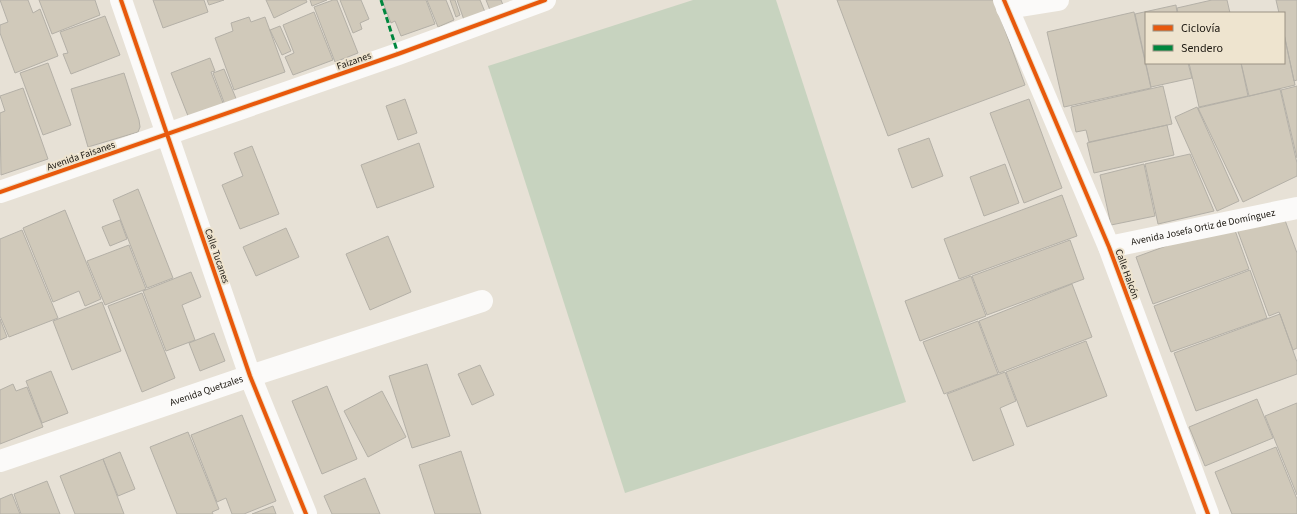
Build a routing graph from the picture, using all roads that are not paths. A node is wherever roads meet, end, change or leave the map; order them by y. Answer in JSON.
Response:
{"nodes":[{"id":1,"x":121,"y":0,"type":"edge"},
{"id":2,"x":545,"y":0,"type":"edge"},
{"id":3,"x":1058,"y":0,"type":"edge"},
{"id":4,"x":1005,"y":4,"type":"edge"},
{"id":5,"x":167,"y":135,"type":"junction"},
{"id":6,"x":0,"y":192,"type":"edge"},
{"id":7,"x":1297,"y":208,"type":"edge"},
{"id":8,"x":1109,"y":247,"type":"junction"},
{"id":9,"x":482,"y":301,"type":"dead end"},
{"id":10,"x":250,"y":376,"type":"junction"},
{"id":11,"x":0,"y":461,"type":"edge"},
{"id":12,"x":306,"y":514,"type":"edge"},
{"id":13,"x":1208,"y":514,"type":"edge"}],
"edges":[{"from":1,"to":5,"type":"street","name":"Calle Tucanes"},
{"from":2,"to":5,"type":"street","name":"Faizanes"},
{"from":3,"to":4,"type":"street"},
{"from":4,"to":8,"type":"street","name":"Calle Halcón"},
{"from":5,"to":6,"type":"street","name":"Avenida Faisanes"},
{"from":5,"to":10,"type":"street","name":"Calle Tucanes"},
{"from":7,"to":8,"type":"street","name":"Avenida Josefa Ortiz de Domínguez"},
{"from":8,"to":13,"type":"street","name":"Calle Halcón"},
{"from":9,"to":10,"type":"street","name":"Avenida Quetzales"},
{"from":10,"to":11,"type":"street","name":"Avenida Quetzales"},
{"from":10,"to":12,"type":"street","name":"Calle Tucanes"}]}
